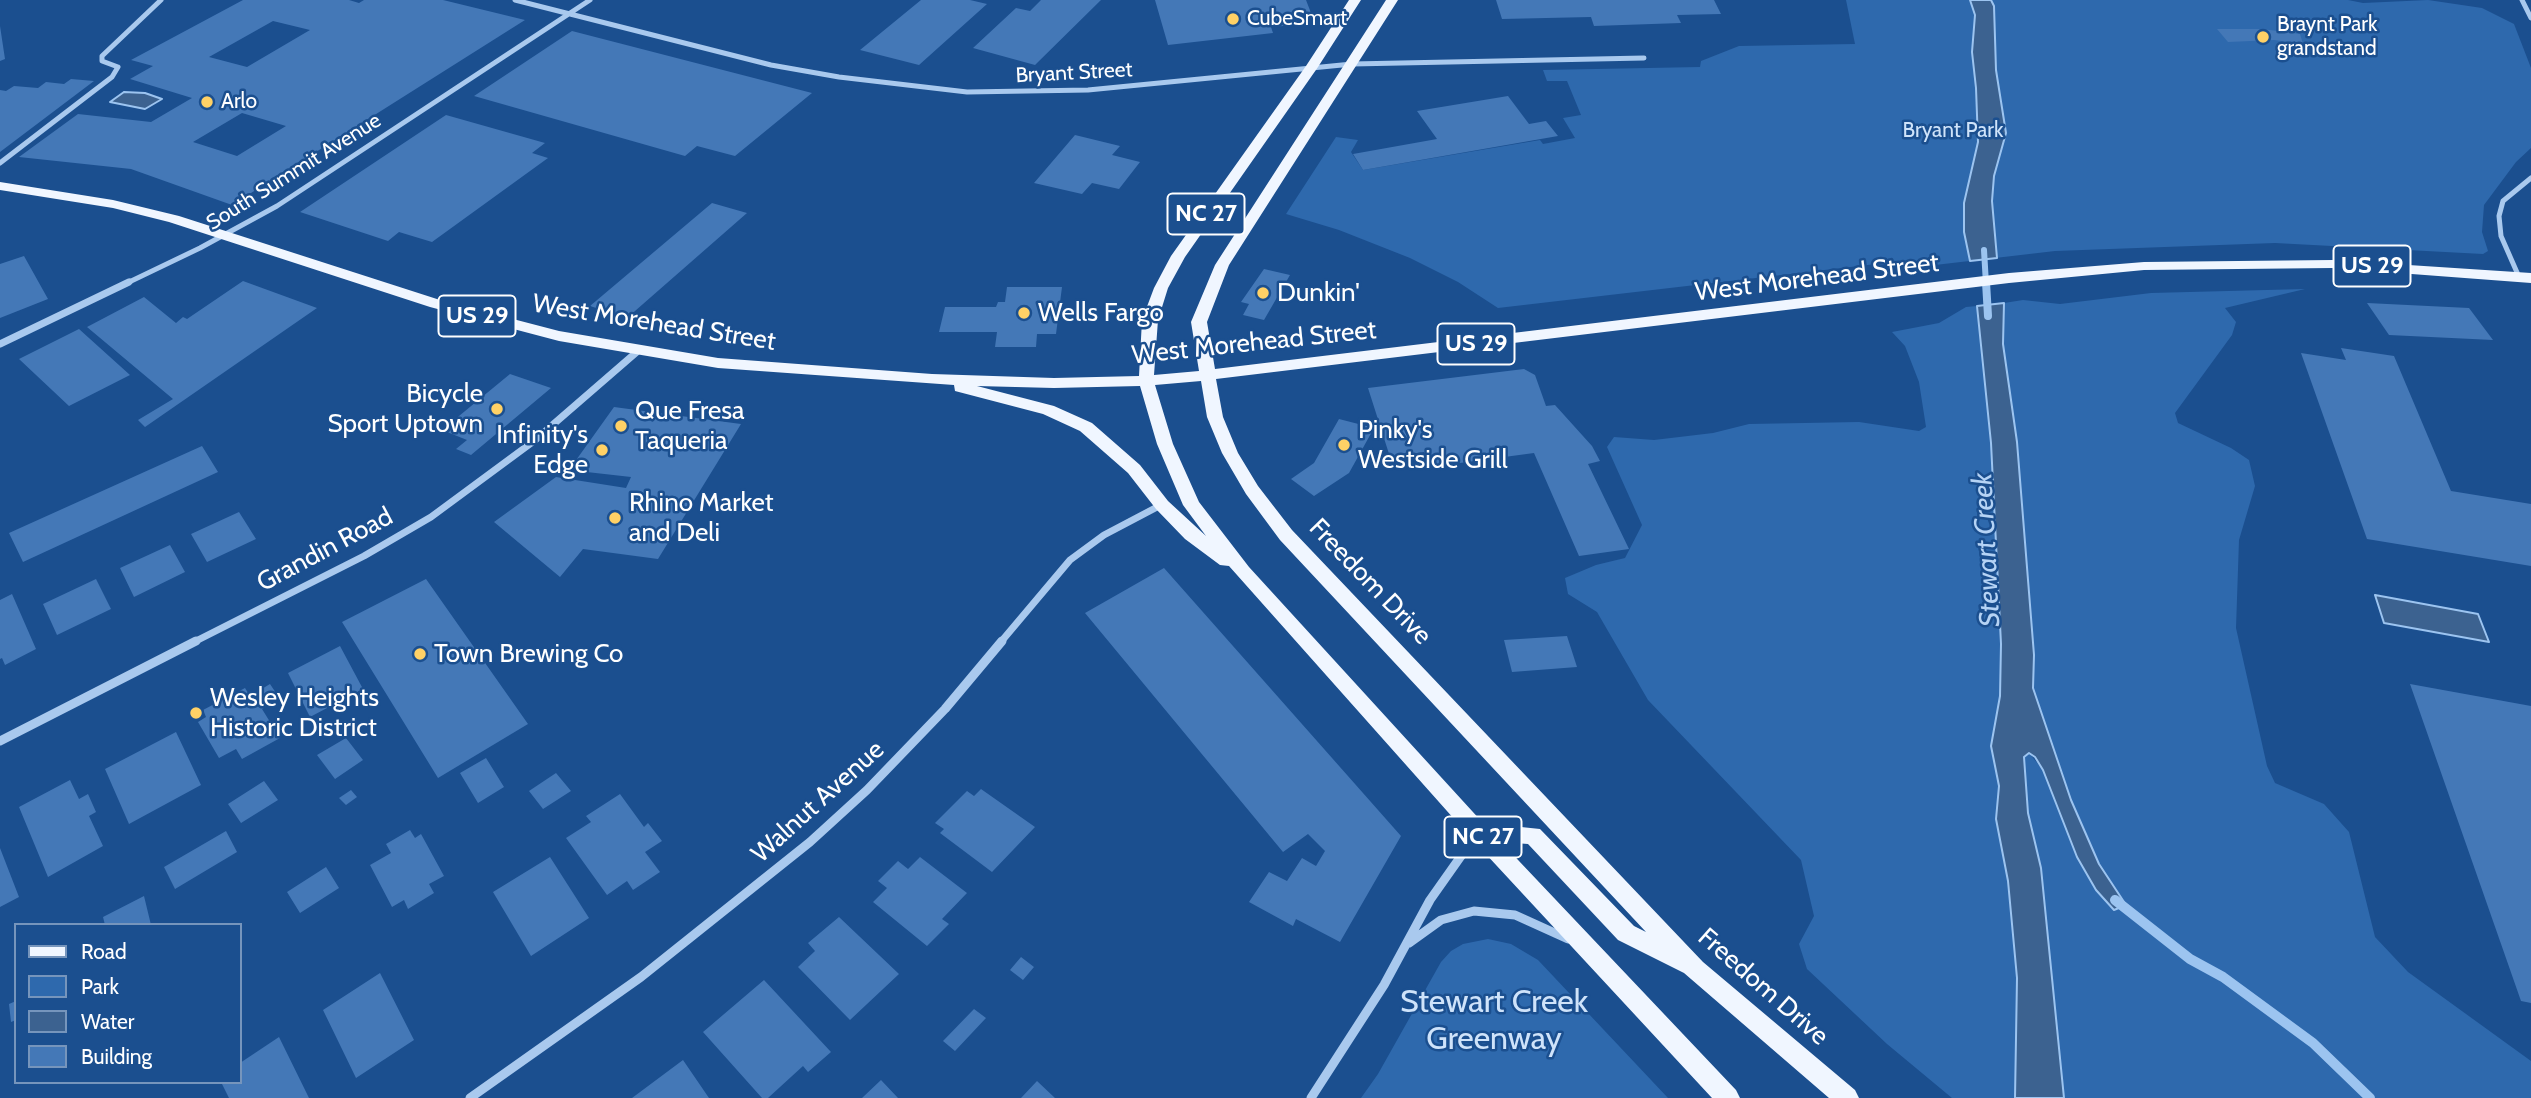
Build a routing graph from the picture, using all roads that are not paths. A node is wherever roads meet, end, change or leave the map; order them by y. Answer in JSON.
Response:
{"nodes":[{"id":1,"x":161,"y":0,"type":"edge"},
{"id":2,"x":515,"y":0,"type":"edge"},
{"id":3,"x":590,"y":0,"type":"edge"},
{"id":4,"x":1355,"y":0,"type":"edge"},
{"id":5,"x":1392,"y":0,"type":"edge"},
{"id":6,"x":2522,"y":0,"type":"edge"},
{"id":7,"x":571,"y":13,"type":"junction"},
{"id":8,"x":2531,"y":18,"type":"edge"},
{"id":9,"x":1644,"y":58,"type":"dead end"},
{"id":10,"x":1352,"y":64,"type":"junction"},
{"id":11,"x":1312,"y":67,"type":"junction"},
{"id":12,"x":0,"y":163,"type":"edge"},
{"id":13,"x":2531,"y":178,"type":"edge"},
{"id":14,"x":0,"y":186,"type":"edge"},
{"id":15,"x":226,"y":235,"type":"junction"},
{"id":16,"x":2525,"y":278,"type":"edge"},
{"id":17,"x":0,"y":344,"type":"edge"},
{"id":18,"x":639,"y":350,"type":"junction"},
{"id":19,"x":1208,"y":375,"type":"junction"},
{"id":20,"x":932,"y":379,"type":"junction"},
{"id":21,"x":1146,"y":381,"type":"junction"},
{"id":22,"x":1162,"y":505,"type":"junction"},
{"id":23,"x":1242,"y":572,"type":"junction"},
{"id":24,"x":0,"y":741,"type":"edge"},
{"id":25,"x":1478,"y":832,"type":"junction"},
{"id":26,"x":1406,"y":946,"type":"junction"},
{"id":27,"x":1598,"y":959,"type":"junction"},
{"id":28,"x":1695,"y":969,"type":"junction"},
{"id":29,"x":470,"y":1098,"type":"edge"},
{"id":30,"x":1311,"y":1098,"type":"edge"},
{"id":31,"x":1728,"y":1098,"type":"edge"},
{"id":32,"x":1847,"y":1098,"type":"edge"}],
"edges":[{"from":1,"to":12,"type":"street"},
{"from":2,"to":7,"type":"street","name":"Bryant Street"},
{"from":3,"to":7,"type":"street","name":"South Summit Avenue"},
{"from":4,"to":11,"type":"main road","number":"NC 27"},
{"from":5,"to":10,"type":"main road","name":"Freedom Drive","number":"NC 27"},
{"from":6,"to":8,"type":"street"},
{"from":7,"to":11,"type":"street","name":"Bryant Street"},
{"from":7,"to":15,"type":"street","name":"South Summit Avenue"},
{"from":9,"to":10,"type":"street","name":"Bryant Street"},
{"from":10,"to":11,"type":"street","name":"Bryant Street"},
{"from":10,"to":19,"type":"main road","name":"Freedom Drive","number":"NC 27"},
{"from":11,"to":21,"type":"main road","number":"NC 27"},
{"from":13,"to":16,"type":"street"},
{"from":14,"to":15,"type":"main road","name":"West Morehead Street","number":"US 29"},
{"from":15,"to":17,"type":"street","name":"South Summit Avenue"},
{"from":15,"to":18,"type":"main road","name":"West Morehead Street","number":"US 29"},
{"from":16,"to":19,"type":"main road","name":"West Morehead Street","number":"US 29"},
{"from":18,"to":20,"type":"main road","name":"West Morehead Street","number":"US 29"},
{"from":18,"to":24,"type":"street","name":"Grandin Road"},
{"from":19,"to":21,"type":"main road","name":"West Morehead Street","number":"US 29"},
{"from":19,"to":28,"type":"main road","name":"Freedom Drive","number":"NC 27"},
{"from":20,"to":21,"type":"main road","name":"West Morehead Street","number":"US 29"},
{"from":20,"to":22,"type":"main road"},
{"from":21,"to":23,"type":"main road","number":"NC 27"},
{"from":22,"to":23,"type":"main road"},
{"from":22,"to":29,"type":"street","name":"Walnut Avenue"},
{"from":23,"to":25,"type":"main road","number":"NC 27"},
{"from":25,"to":26,"type":"street"},
{"from":25,"to":27,"type":"main road","number":"NC 27"},
{"from":25,"to":28,"type":"main road"},
{"from":26,"to":27,"type":"street"},
{"from":26,"to":30,"type":"street"},
{"from":27,"to":31,"type":"main road","number":"NC 27"},
{"from":28,"to":32,"type":"main road","name":"Freedom Drive","number":"NC 27"}]}
